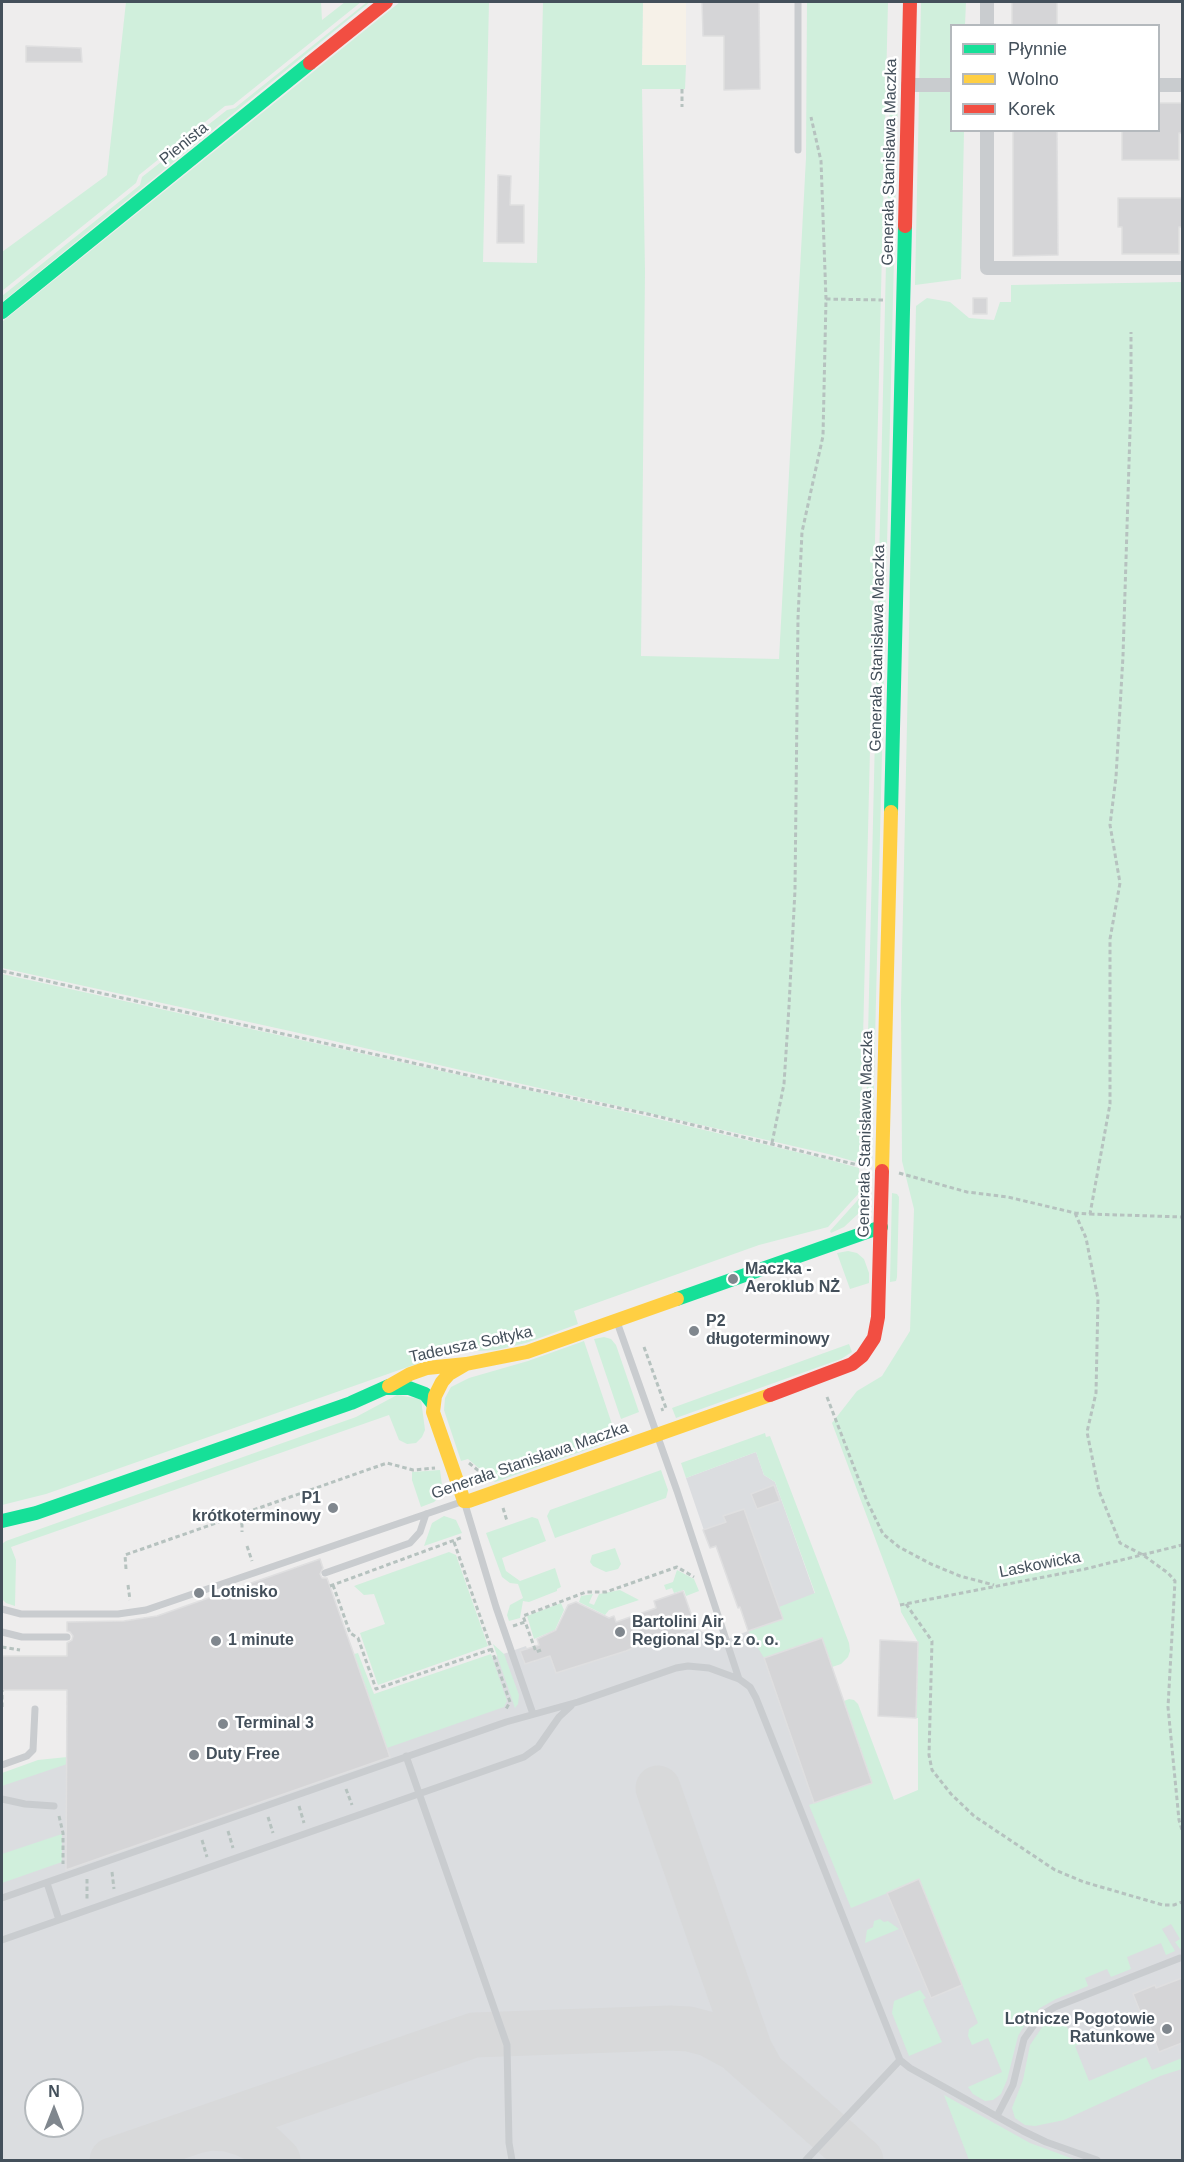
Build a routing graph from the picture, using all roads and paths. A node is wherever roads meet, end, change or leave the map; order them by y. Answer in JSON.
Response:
{"nodes":[{"id":1,"x":386,"y":2,"type":"edge"},
{"id":2,"x":798,"y":2,"type":"edge"},
{"id":3,"x":910,"y":2,"type":"edge"},
{"id":4,"x":987,"y":2,"type":"edge"},
{"id":5,"x":987,"y":24,"type":"edge"},
{"id":6,"x":908,"y":85,"type":"junction"},
{"id":7,"x":950,"y":85,"type":"edge"},
{"id":8,"x":1160,"y":85,"type":"edge"},
{"id":9,"x":1182,"y":85,"type":"edge"},
{"id":10,"x":682,"y":89,"type":"dead end"},
{"id":11,"x":811,"y":106,"type":"dead end"},
{"id":12,"x":682,"y":107,"type":"dead end"},
{"id":13,"x":987,"y":132,"type":"edge"},
{"id":14,"x":798,"y":150,"type":"dead end"},
{"id":15,"x":1182,"y":268,"type":"edge"},
{"id":16,"x":826,"y":299,"type":"junction"},
{"id":17,"x":883,"y":300,"type":"dead end"},
{"id":18,"x":2,"y":312,"type":"edge"},
{"id":19,"x":1131,"y":332,"type":"dead end"},
{"id":20,"x":2,"y":971,"type":"edge"},
{"id":21,"x":771,"y":1144,"type":"junction"},
{"id":22,"x":882,"y":1171,"type":"junction"},
{"id":23,"x":1075,"y":1213,"type":"junction"},
{"id":24,"x":1090,"y":1214,"type":"junction"},
{"id":25,"x":1182,"y":1217,"type":"edge"},
{"id":26,"x":880,"y":1227,"type":"junction"},
{"id":27,"x":616,"y":1320,"type":"junction"},
{"id":28,"x":644,"y":1347,"type":"dead end"},
{"id":29,"x":466,"y":1364,"type":"junction"},
{"id":30,"x":384,"y":1389,"type":"junction"},
{"id":31,"x":827,"y":1397,"type":"dead end"},
{"id":32,"x":433,"y":1404,"type":"junction"},
{"id":33,"x":657,"y":1412,"type":"dead end"},
{"id":34,"x":657,"y":1435,"type":"junction"},
{"id":35,"x":462,"y":1463,"type":"dead end"},
{"id":36,"x":438,"y":1467,"type":"dead end"},
{"id":37,"x":486,"y":1477,"type":"dead end"},
{"id":38,"x":464,"y":1501,"type":"junction"},
{"id":39,"x":503,"y":1508,"type":"dead end"},
{"id":40,"x":426,"y":1514,"type":"junction"},
{"id":41,"x":239,"y":1515,"type":"junction"},
{"id":42,"x":2,"y":1521,"type":"edge"},
{"id":43,"x":507,"y":1521,"type":"dead end"},
{"id":44,"x":242,"y":1532,"type":"dead end"},
{"id":45,"x":464,"y":1537,"type":"dead end"},
{"id":46,"x":454,"y":1542,"type":"junction"},
{"id":47,"x":1182,"y":1545,"type":"edge"},
{"id":48,"x":247,"y":1546,"type":"dead end"},
{"id":49,"x":1143,"y":1555,"type":"junction"},
{"id":50,"x":254,"y":1566,"type":"dead end"},
{"id":51,"x":126,"y":1569,"type":"dead end"},
{"id":52,"x":325,"y":1573,"type":"dead end"},
{"id":53,"x":696,"y":1578,"type":"dead end"},
{"id":54,"x":128,"y":1585,"type":"dead end"},
{"id":55,"x":996,"y":1586,"type":"junction"},
{"id":56,"x":906,"y":1604,"type":"junction"},
{"id":57,"x":130,"y":1605,"type":"dead end"},
{"id":58,"x":900,"y":1605,"type":"dead end"},
{"id":59,"x":2,"y":1609,"type":"edge"},
{"id":60,"x":2,"y":1632,"type":"edge"},
{"id":61,"x":67,"y":1637,"type":"dead end"},
{"id":62,"x":492,"y":1649,"type":"junction"},
{"id":63,"x":541,"y":1650,"type":"dead end"},
{"id":64,"x":740,"y":1679,"type":"junction"},
{"id":65,"x":2,"y":1690,"type":"edge"},
{"id":66,"x":578,"y":1702,"type":"junction"},
{"id":67,"x":2,"y":1707,"type":"edge"},
{"id":68,"x":35,"y":1709,"type":"dead end"},
{"id":69,"x":496,"y":1713,"type":"dead end"},
{"id":70,"x":533,"y":1714,"type":"junction"},
{"id":71,"x":406,"y":1756,"type":"junction"},
{"id":72,"x":2,"y":1765,"type":"edge"},
{"id":73,"x":345,"y":1787,"type":"dead end"},
{"id":74,"x":420,"y":1793,"type":"junction"},
{"id":75,"x":2,"y":1799,"type":"edge"},
{"id":76,"x":298,"y":1804,"type":"dead end"},
{"id":77,"x":54,"y":1806,"type":"joint"},
{"id":78,"x":353,"y":1808,"type":"dead end"},
{"id":79,"x":267,"y":1815,"type":"dead end"},
{"id":80,"x":305,"y":1824,"type":"dead end"},
{"id":81,"x":227,"y":1829,"type":"dead end"},
{"id":82,"x":1182,"y":1830,"type":"edge"},
{"id":83,"x":274,"y":1835,"type":"dead end"},
{"id":84,"x":202,"y":1838,"type":"dead end"},
{"id":85,"x":234,"y":1850,"type":"dead end"},
{"id":86,"x":208,"y":1858,"type":"dead end"},
{"id":87,"x":63,"y":1861,"type":"dead end"},
{"id":88,"x":112,"y":1870,"type":"dead end"},
{"id":89,"x":87,"y":1879,"type":"dead end"},
{"id":90,"x":47,"y":1883,"type":"junction"},
{"id":91,"x":115,"y":1891,"type":"dead end"},
{"id":92,"x":2,"y":1898,"type":"edge"},
{"id":93,"x":88,"y":1901,"type":"dead end"},
{"id":94,"x":1182,"y":1902,"type":"edge"},
{"id":95,"x":59,"y":1920,"type":"junction"},
{"id":96,"x":2,"y":1940,"type":"edge"},
{"id":97,"x":1180,"y":1958,"type":"dead end"},
{"id":98,"x":900,"y":2060,"type":"junction"},
{"id":99,"x":997,"y":2116,"type":"junction"},
{"id":100,"x":512,"y":2160,"type":"edge"},
{"id":101,"x":806,"y":2160,"type":"edge"},
{"id":102,"x":1097,"y":2160,"type":"edge"}],
"edges":[{"from":1,"to":18,"type":"street","name":"Pienista"},
{"from":2,"to":14,"type":"lane"},
{"from":3,"to":6,"type":"street","name":"Generała Stanisława Maczka"},
{"from":4,"to":5,"type":"street"},
{"from":6,"to":7,"type":"street"},
{"from":6,"to":22,"type":"street","name":"Generała Stanisława Maczka"},
{"from":8,"to":9,"type":"street"},
{"from":10,"to":12,"type":"path"},
{"from":11,"to":16,"type":"path"},
{"from":13,"to":15,"type":"street"},
{"from":16,"to":17,"type":"path"},
{"from":16,"to":21,"type":"path"},
{"from":19,"to":24,"type":"path"},
{"from":20,"to":21,"type":"path"},
{"from":21,"to":22,"type":"path"},
{"from":22,"to":23,"type":"path"},
{"from":22,"to":26,"type":"street","name":"Generała Stanisława Maczka"},
{"from":23,"to":24,"type":"path"},
{"from":23,"to":49,"type":"path"},
{"from":24,"to":25,"type":"path"},
{"from":26,"to":27,"type":"street","name":"Tadeusza Sołtyka"},
{"from":26,"to":34,"type":"street","name":"Generała Stanisława Maczka"},
{"from":27,"to":29,"type":"street","name":"Tadeusza Sołtyka"},
{"from":27,"to":34,"type":"lane"},
{"from":28,"to":33,"type":"path"},
{"from":29,"to":30,"type":"street","name":"Tadeusza Sołtyka"},
{"from":29,"to":32,"type":"street"},
{"from":30,"to":32,"type":"street"},
{"from":30,"to":42,"type":"street","name":"Tadeusza Sołtyka"},
{"from":31,"to":55,"type":"path"},
{"from":32,"to":38,"type":"street"},
{"from":34,"to":38,"type":"street","name":"Generała Stanisława Maczka"},
{"from":34,"to":64,"type":"lane"},
{"from":35,"to":37,"type":"path"},
{"from":36,"to":41,"type":"path"},
{"from":38,"to":40,"type":"lane","name":"Generała Stanisława Maczka"},
{"from":38,"to":70,"type":"lane"},
{"from":39,"to":43,"type":"path"},
{"from":40,"to":52,"type":"lane"},
{"from":40,"to":59,"type":"lane","name":"Generała Stanisława Maczka"},
{"from":41,"to":44,"type":"path"},
{"from":41,"to":51,"type":"path"},
{"from":45,"to":46,"type":"path"},
{"from":46,"to":62,"type":"path"},
{"from":46,"to":62,"type":"path"},
{"from":47,"to":49,"type":"path","name":"Laskowicka"},
{"from":48,"to":50,"type":"path"},
{"from":49,"to":55,"type":"path","name":"Laskowicka"},
{"from":49,"to":82,"type":"path"},
{"from":53,"to":63,"type":"path"},
{"from":54,"to":57,"type":"path"},
{"from":55,"to":56,"type":"path","name":"Laskowicka"},
{"from":56,"to":58,"type":"path","name":"Laskowicka"},
{"from":56,"to":94,"type":"path"},
{"from":60,"to":61,"type":"lane"},
{"from":62,"to":69,"type":"path"},
{"from":64,"to":66,"type":"lane"},
{"from":64,"to":98,"type":"lane"},
{"from":65,"to":67,"type":"path"},
{"from":66,"to":70,"type":"lane"},
{"from":66,"to":74,"type":"lane"},
{"from":68,"to":72,"type":"lane"},
{"from":70,"to":71,"type":"lane"},
{"from":71,"to":74,"type":"lane"},
{"from":71,"to":90,"type":"lane"},
{"from":73,"to":78,"type":"path"},
{"from":74,"to":95,"type":"lane"},
{"from":74,"to":100,"type":"lane"},
{"from":75,"to":77,"type":"lane"},
{"from":76,"to":80,"type":"path"},
{"from":77,"to":87,"type":"path"},
{"from":79,"to":83,"type":"path"},
{"from":81,"to":85,"type":"path"},
{"from":84,"to":86,"type":"path"},
{"from":88,"to":91,"type":"path"},
{"from":89,"to":93,"type":"path"},
{"from":90,"to":92,"type":"lane"},
{"from":90,"to":95,"type":"lane"},
{"from":95,"to":96,"type":"lane"},
{"from":97,"to":99,"type":"lane"},
{"from":98,"to":99,"type":"lane"},
{"from":98,"to":101,"type":"lane"},
{"from":99,"to":102,"type":"lane"}]}
